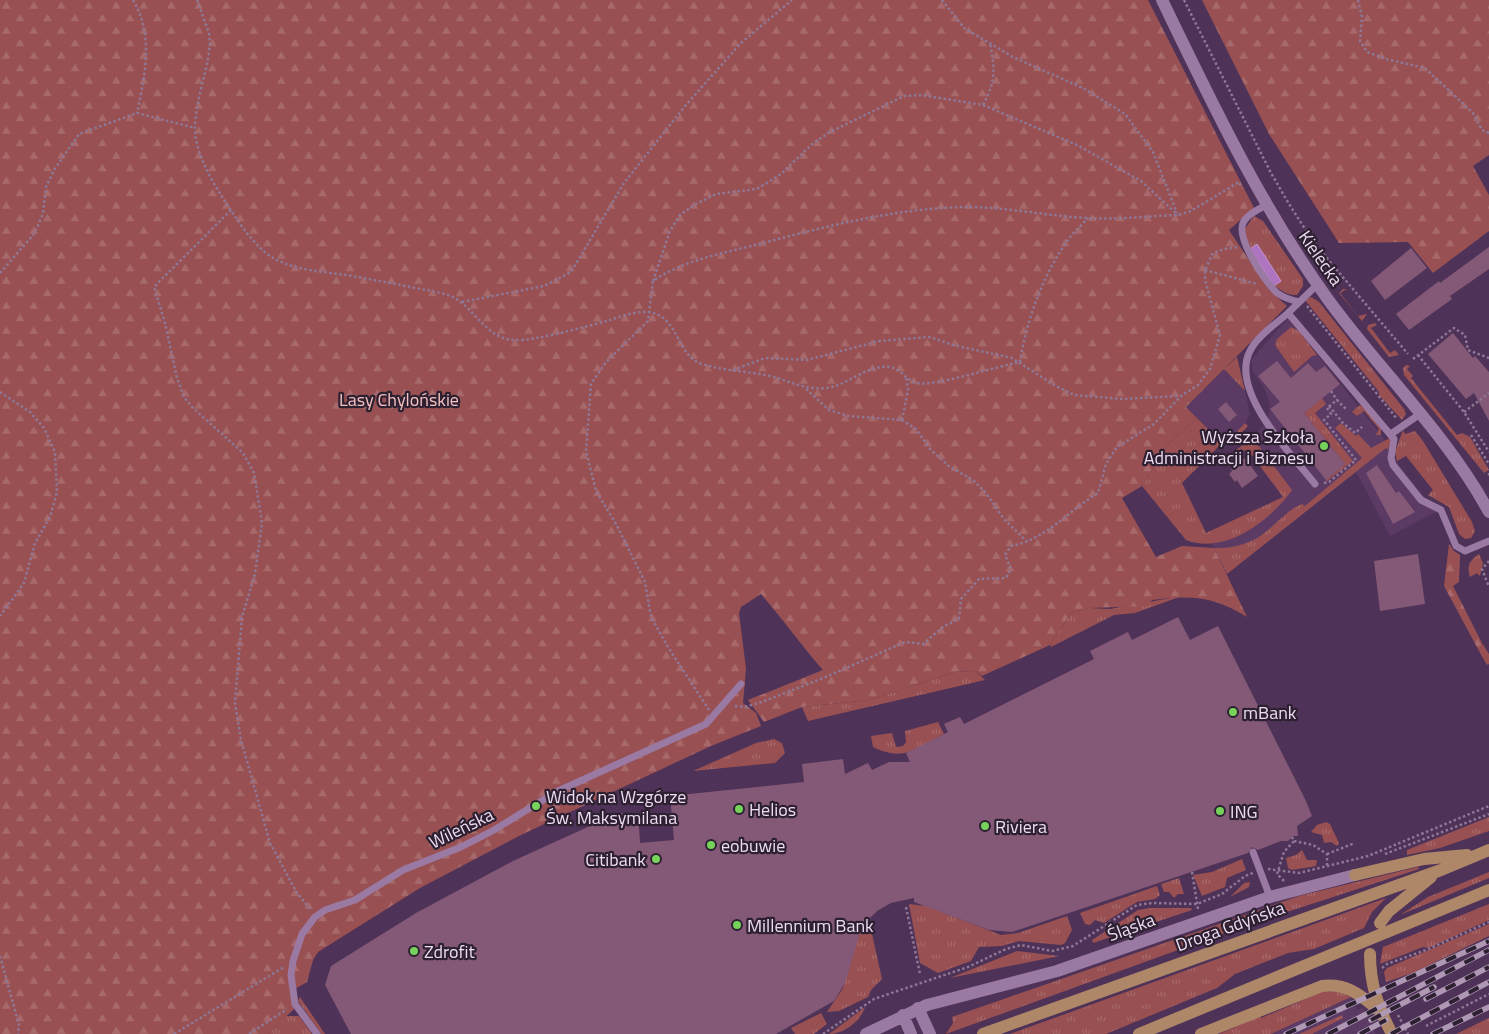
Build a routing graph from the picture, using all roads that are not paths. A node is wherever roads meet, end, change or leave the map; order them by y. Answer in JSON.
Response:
{"nodes":[{"id":1,"x":1162,"y":0,"type":"edge"},
{"id":2,"x":1266,"y":205,"type":"junction"},
{"id":3,"x":1318,"y":284,"type":"junction"},
{"id":4,"x":1300,"y":301,"type":"junction"},
{"id":5,"x":1288,"y":313,"type":"junction"},
{"id":6,"x":1420,"y":414,"type":"junction"},
{"id":7,"x":1391,"y":434,"type":"junction"},
{"id":8,"x":1316,"y":484,"type":"dead end"},
{"id":9,"x":1489,"y":512,"type":"edge"},
{"id":10,"x":1489,"y":541,"type":"edge"},
{"id":11,"x":741,"y":684,"type":"dead end"},
{"id":12,"x":1253,"y":852,"type":"dead end"},
{"id":13,"x":1485,"y":852,"type":"edge"},
{"id":14,"x":1441,"y":870,"type":"junction"},
{"id":15,"x":1489,"y":890,"type":"edge"},
{"id":16,"x":1270,"y":897,"type":"junction"},
{"id":17,"x":1380,"y":923,"type":"dead end"},
{"id":18,"x":1370,"y":954,"type":"dead end"},
{"id":19,"x":918,"y":1008,"type":"junction"},
{"id":20,"x":1380,"y":1011,"type":"junction"},
{"id":21,"x":903,"y":1015,"type":"junction"},
{"id":22,"x":929,"y":1032,"type":"edge"},
{"id":23,"x":317,"y":1034,"type":"edge"},
{"id":24,"x":866,"y":1034,"type":"edge"},
{"id":25,"x":910,"y":1034,"type":"edge"},
{"id":26,"x":983,"y":1034,"type":"edge"},
{"id":27,"x":1139,"y":1034,"type":"edge"},
{"id":28,"x":1201,"y":1034,"type":"edge"},
{"id":29,"x":1392,"y":1034,"type":"edge"}],
"edges":[{"from":1,"to":2,"type":"main road","name":"Kielecka"},
{"from":2,"to":3,"type":"main road","name":"Kielecka"},
{"from":2,"to":4,"type":"lane"},
{"from":3,"to":4,"type":"lane"},
{"from":3,"to":6,"type":"main road","name":"Kielecka"},
{"from":4,"to":5,"type":"lane"},
{"from":5,"to":7,"type":"lane"},
{"from":5,"to":8,"type":"lane"},
{"from":6,"to":7,"type":"lane"},
{"from":6,"to":9,"type":"main road","name":"Kielecka"},
{"from":7,"to":10,"type":"lane"},
{"from":11,"to":23,"type":"lane","name":"Wileńska"},
{"from":12,"to":16,"type":"lane"},
{"from":13,"to":14,"type":"main road","name":"Droga Gdyńska"},
{"from":13,"to":16,"type":"main road","name":"Śląska"},
{"from":14,"to":17,"type":"main road"},
{"from":14,"to":26,"type":"main road","name":"Droga Gdyńska"},
{"from":15,"to":27,"type":"main road"},
{"from":16,"to":19,"type":"main road","name":"Śląska"},
{"from":18,"to":20,"type":"main road"},
{"from":19,"to":21,"type":"main road","name":"Śląska"},
{"from":19,"to":22,"type":"main road"},
{"from":20,"to":28,"type":"main road"},
{"from":20,"to":29,"type":"main road"},
{"from":21,"to":24,"type":"main road","name":"Śląska"},
{"from":21,"to":25,"type":"main road"}]}
